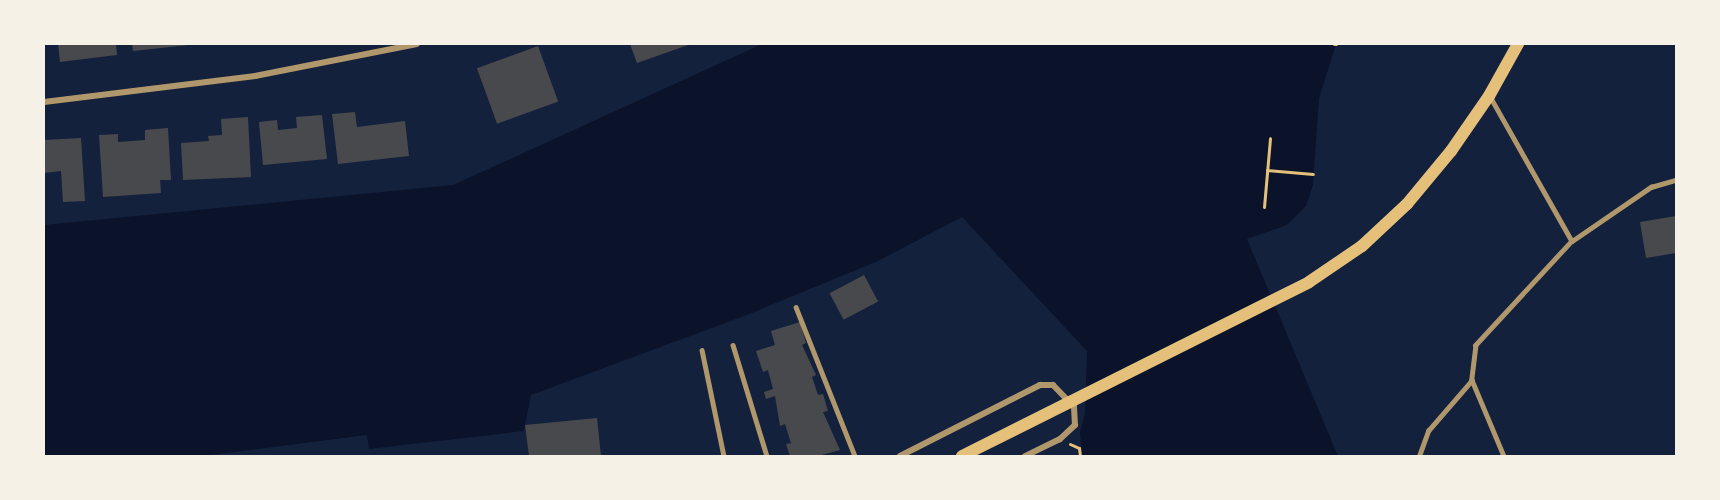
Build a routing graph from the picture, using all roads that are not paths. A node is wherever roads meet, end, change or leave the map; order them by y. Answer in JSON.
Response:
{"nodes":[{"id":1,"x":417,"y":44,"type":"edge"},
{"id":2,"x":1518,"y":44,"type":"edge"},
{"id":3,"x":1489,"y":96,"type":"junction"},
{"id":4,"x":44,"y":102,"type":"edge"},
{"id":5,"x":1677,"y":180,"type":"edge"},
{"id":6,"x":1572,"y":241,"type":"junction"},
{"id":7,"x":796,"y":307,"type":"dead end"},
{"id":8,"x":733,"y":345,"type":"dead end"},
{"id":9,"x":702,"y":350,"type":"dead end"},
{"id":10,"x":1472,"y":380,"type":"junction"},
{"id":11,"x":724,"y":456,"type":"edge"},
{"id":12,"x":767,"y":456,"type":"edge"},
{"id":13,"x":855,"y":456,"type":"edge"},
{"id":14,"x":900,"y":456,"type":"edge"},
{"id":15,"x":962,"y":456,"type":"edge"},
{"id":16,"x":1025,"y":456,"type":"edge"},
{"id":17,"x":1419,"y":456,"type":"edge"},
{"id":18,"x":1504,"y":456,"type":"edge"}],
"edges":[{"from":1,"to":4,"type":"street"},
{"from":2,"to":3,"type":"main road"},
{"from":3,"to":6,"type":"lane"},
{"from":3,"to":15,"type":"main road"},
{"from":5,"to":6,"type":"lane"},
{"from":6,"to":10,"type":"lane"},
{"from":7,"to":13,"type":"lane"},
{"from":8,"to":12,"type":"lane"},
{"from":9,"to":11,"type":"lane"},
{"from":10,"to":17,"type":"lane"},
{"from":10,"to":18,"type":"lane"},
{"from":14,"to":16,"type":"street"}]}
